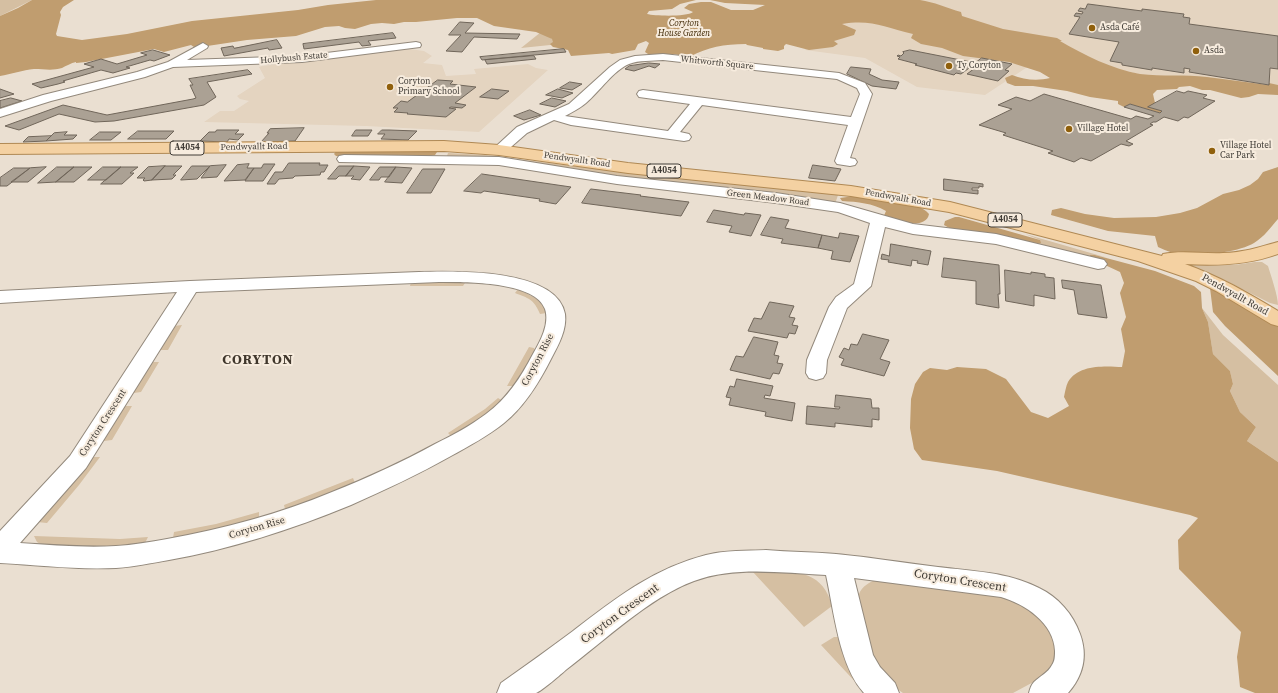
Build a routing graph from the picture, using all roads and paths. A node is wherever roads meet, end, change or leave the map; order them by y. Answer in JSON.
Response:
{"nodes":[{"id":1,"x":416,"y":45,"type":"dead end"},
{"id":2,"x":203,"y":46,"type":"dead end"},
{"id":3,"x":763,"y":57,"type":"dead end"},
{"id":4,"x":172,"y":64,"type":"junction"},
{"id":5,"x":756,"y":68,"type":"junction"},
{"id":6,"x":643,"y":94,"type":"dead end"},
{"id":7,"x":699,"y":101,"type":"junction"},
{"id":8,"x":0,"y":113,"type":"edge"},
{"id":9,"x":551,"y":116,"type":"junction"},
{"id":10,"x":856,"y":122,"type":"junction"},
{"id":11,"x":671,"y":135,"type":"junction"},
{"id":12,"x":684,"y":137,"type":"dead end"},
{"id":13,"x":444,"y":146,"type":"junction"},
{"id":14,"x":0,"y":149,"type":"edge"},
{"id":15,"x":499,"y":150,"type":"junction"},
{"id":16,"x":344,"y":159,"type":"dead end"},
{"id":17,"x":435,"y":160,"type":"junction"},
{"id":18,"x":850,"y":162,"type":"dead end"},
{"id":19,"x":879,"y":220,"type":"junction"},
{"id":20,"x":1278,"y":248,"type":"edge"},
{"id":21,"x":1145,"y":257,"type":"junction"},
{"id":22,"x":1098,"y":264,"type":"dead end"},
{"id":23,"x":190,"y":286,"type":"junction"},
{"id":24,"x":0,"y":297,"type":"edge"},
{"id":25,"x":1278,"y":320,"type":"edge"},
{"id":26,"x":816,"y":373,"type":"dead end"},
{"id":27,"x":0,"y":548,"type":"edge"},
{"id":28,"x":0,"y":552,"type":"edge"},
{"id":29,"x":837,"y":565,"type":"junction"},
{"id":30,"x":512,"y":693,"type":"edge"},
{"id":31,"x":884,"y":693,"type":"edge"},
{"id":32,"x":1044,"y":693,"type":"edge"}],
"edges":[{"from":1,"to":4,"type":"street","name":"Hollybush Estate"},
{"from":2,"to":4,"type":"street","name":"Hollybush Estate"},
{"from":3,"to":5,"type":"street"},
{"from":4,"to":8,"type":"street","name":"Hollybush Estate"},
{"from":5,"to":9,"type":"street","name":"Whitworth Square"},
{"from":5,"to":10,"type":"street","name":"Whitworth Square"},
{"from":6,"to":7,"type":"street"},
{"from":7,"to":10,"type":"street"},
{"from":7,"to":11,"type":"street"},
{"from":9,"to":11,"type":"street"},
{"from":9,"to":15,"type":"street","name":"Whitworth Square"},
{"from":10,"to":18,"type":"street","name":"Whitworth Square"},
{"from":11,"to":12,"type":"street"},
{"from":13,"to":14,"type":"main road","name":"Pendwyallt Road","number":"A4054"},
{"from":13,"to":15,"type":"main road","name":"Pendwyallt Road","number":"A4054"},
{"from":13,"to":17,"type":"street"},
{"from":15,"to":21,"type":"main road","name":"Pendwyallt Road","number":"A4054"},
{"from":16,"to":17,"type":"street","name":"Green Meadow Road"},
{"from":17,"to":19,"type":"street","name":"Green Meadow Road"},
{"from":19,"to":22,"type":"street","name":"Green Meadow Road"},
{"from":19,"to":26,"type":"street"},
{"from":20,"to":21,"type":"main road","name":"Pendwyallt Road","number":"A4054"},
{"from":21,"to":25,"type":"main road","name":"Pendwyallt Road","number":"A4054"},
{"from":23,"to":24,"type":"street","name":"Coryton Rise"},
{"from":23,"to":27,"type":"street","name":"Coryton Crescent"},
{"from":23,"to":28,"type":"street","name":"Coryton Rise"},
{"from":29,"to":30,"type":"street","name":"Coryton Crescent"},
{"from":29,"to":31,"type":"street"},
{"from":29,"to":32,"type":"street","name":"Coryton Crescent"}]}
